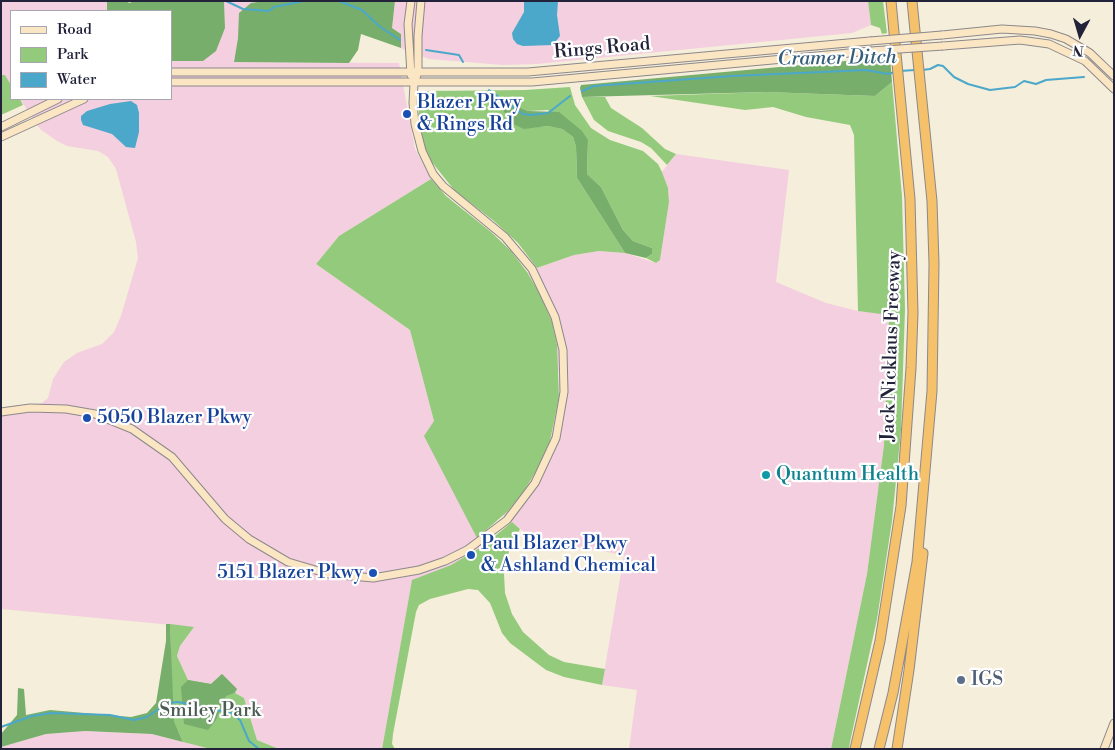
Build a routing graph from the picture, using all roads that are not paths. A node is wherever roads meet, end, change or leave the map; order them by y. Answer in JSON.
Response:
{"nodes":[{"id":1,"x":410,"y":1,"type":"edge"},
{"id":2,"x":421,"y":1,"type":"edge"},
{"id":3,"x":891,"y":1,"type":"edge"},
{"id":4,"x":912,"y":1,"type":"edge"},
{"id":5,"x":172,"y":72,"type":"edge"},
{"id":6,"x":409,"y":72,"type":"junction"},
{"id":7,"x":418,"y":72,"type":"junction"},
{"id":8,"x":1114,"y":76,"type":"edge"},
{"id":9,"x":172,"y":82,"type":"edge"},
{"id":10,"x":414,"y":83,"type":"junction"},
{"id":11,"x":1114,"y":89,"type":"edge"},
{"id":12,"x":56,"y":100,"type":"edge"},
{"id":13,"x":82,"y":100,"type":"edge"},
{"id":14,"x":1,"y":126,"type":"edge"},
{"id":15,"x":1,"y":137,"type":"edge"},
{"id":16,"x":932,"y":391,"type":"junction"},
{"id":17,"x":1,"y":412,"type":"edge"},
{"id":18,"x":1114,"y":724,"type":"edge"},
{"id":19,"x":855,"y":749,"type":"edge"},
{"id":20,"x":879,"y":749,"type":"edge"},
{"id":21,"x":896,"y":749,"type":"edge"},
{"id":22,"x":1104,"y":749,"type":"edge"}],
"edges":[{"from":1,"to":6,"type":"main road"},
{"from":2,"to":7,"type":"main road"},
{"from":3,"to":19,"type":"highway","name":"Jack Nicklaus Freeway"},
{"from":4,"to":16,"type":"highway","name":"Jack Nicklaus Freeway"},
{"from":5,"to":6,"type":"main road","name":"Rings Road"},
{"from":6,"to":7,"type":"main road","name":"Rings Road"},
{"from":6,"to":10,"type":"main road"},
{"from":7,"to":8,"type":"main road","name":"Rings Road","bridge":true},
{"from":7,"to":10,"type":"main road"},
{"from":9,"to":10,"type":"main road","name":"Rings Road"},
{"from":10,"to":11,"type":"main road","name":"Rings Road","bridge":true},
{"from":10,"to":17,"type":"main road"},
{"from":12,"to":14,"type":"main road"},
{"from":13,"to":15,"type":"main road"},
{"from":16,"to":20,"type":"highway","name":"Jack Nicklaus Freeway"},
{"from":16,"to":21,"type":"highway"},
{"from":18,"to":22,"type":"main road"}]}
